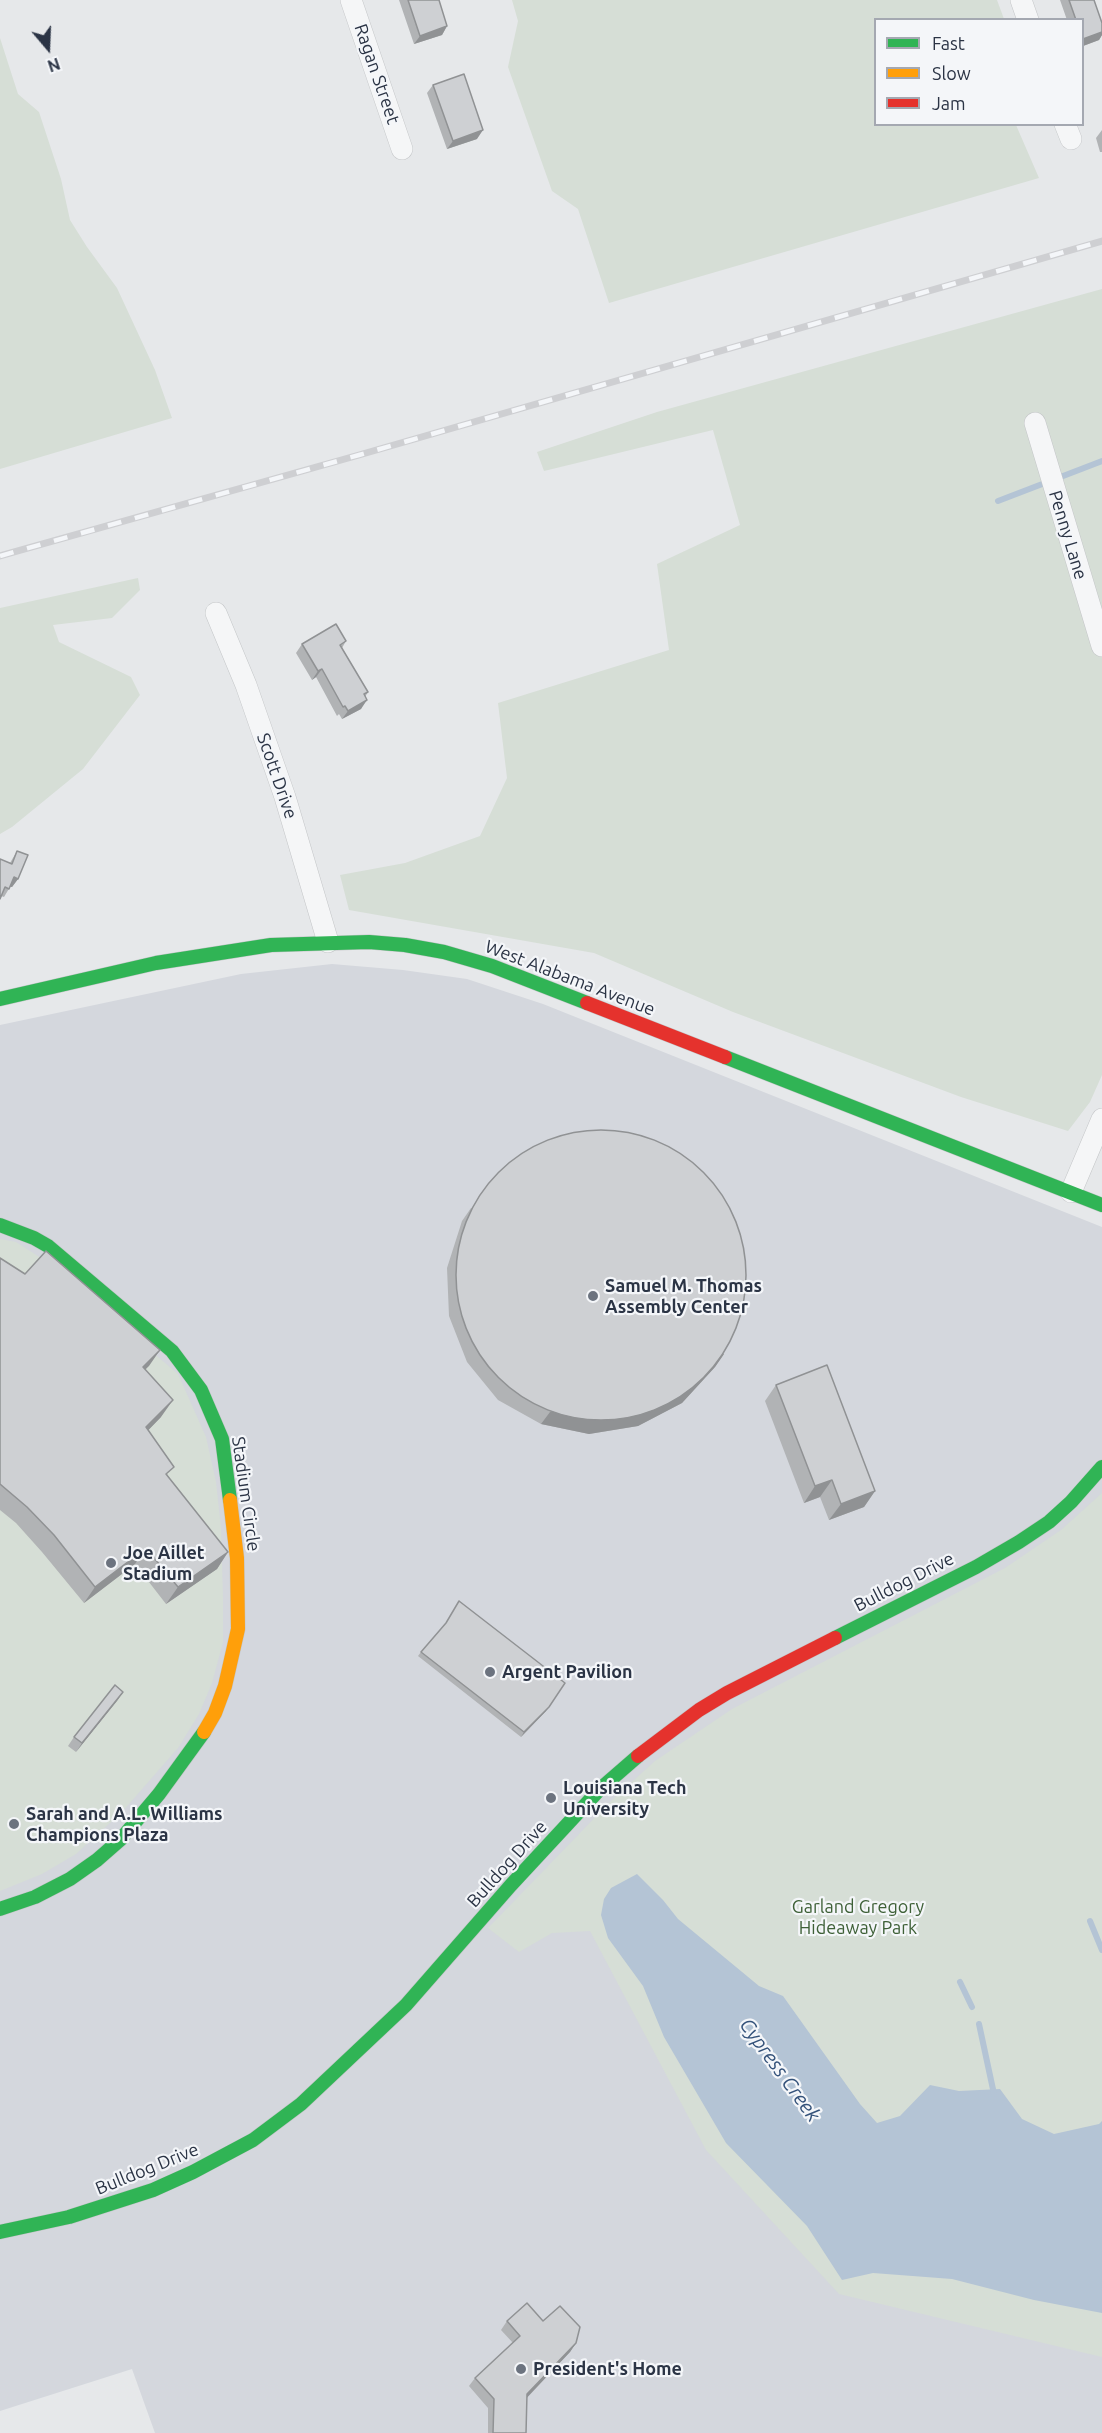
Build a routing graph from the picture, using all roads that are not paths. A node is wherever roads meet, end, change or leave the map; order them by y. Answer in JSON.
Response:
{"nodes":[{"id":1,"x":351,"y":0,"type":"edge"},
{"id":2,"x":1021,"y":0,"type":"edge"},
{"id":3,"x":1027,"y":18,"type":"edge"},
{"id":4,"x":402,"y":149,"type":"dead end"},
{"id":5,"x":1035,"y":423,"type":"dead end"},
{"id":6,"x":216,"y":613,"type":"dead end"},
{"id":7,"x":1102,"y":646,"type":"edge"},
{"id":8,"x":328,"y":942,"type":"junction"},
{"id":9,"x":0,"y":999,"type":"edge"},
{"id":10,"x":1102,"y":1119,"type":"edge"},
{"id":11,"x":1071,"y":1192,"type":"junction"},
{"id":12,"x":1102,"y":1205,"type":"edge"},
{"id":13,"x":0,"y":1225,"type":"edge"},
{"id":14,"x":1102,"y":1467,"type":"edge"},
{"id":15,"x":0,"y":1909,"type":"edge"},
{"id":16,"x":0,"y":2232,"type":"edge"}],
"edges":[{"from":1,"to":4,"type":"street","name":"Ragan Street"},
{"from":2,"to":3,"type":"street"},
{"from":5,"to":7,"type":"street","name":"Penny Lane"},
{"from":6,"to":8,"type":"street","name":"Scott Drive"},
{"from":8,"to":9,"type":"street","name":"West Alabama Avenue"},
{"from":8,"to":11,"type":"street","name":"West Alabama Avenue"},
{"from":10,"to":11,"type":"street"},
{"from":11,"to":12,"type":"street","name":"West Alabama Avenue"},
{"from":13,"to":15,"type":"street","name":"Stadium Circle"},
{"from":14,"to":16,"type":"street","name":"Bulldog Drive"}]}
